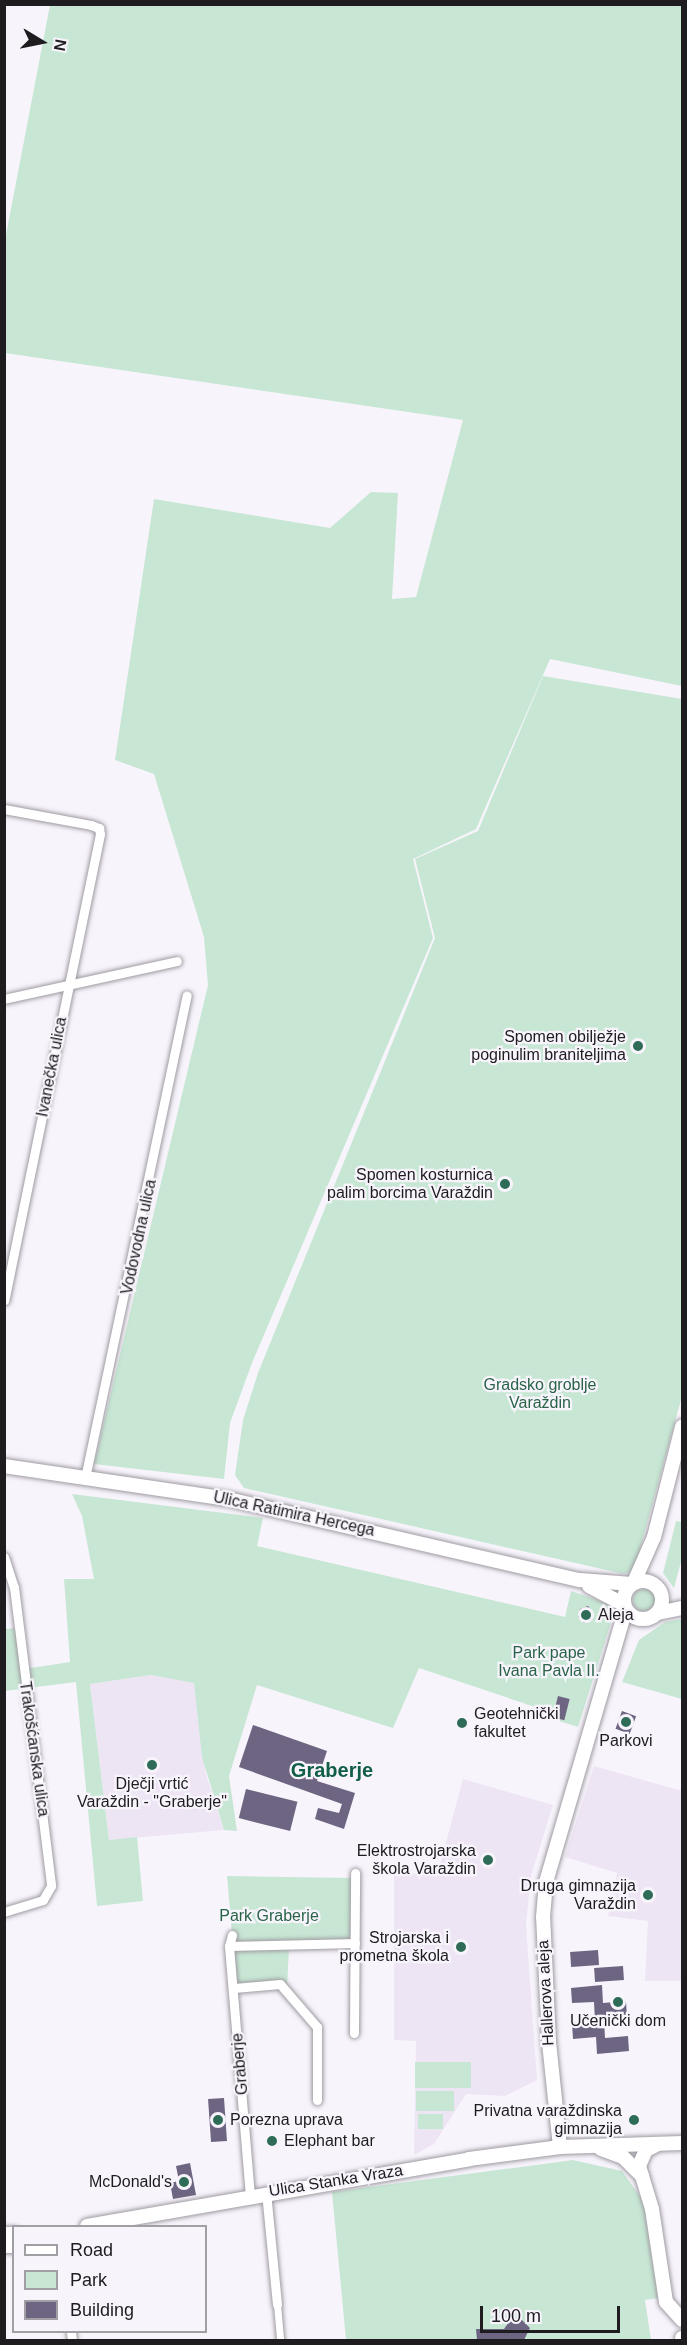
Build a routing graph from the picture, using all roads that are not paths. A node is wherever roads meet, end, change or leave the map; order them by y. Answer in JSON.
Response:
{"nodes":[{"id":1,"x":4,"y":809,"type":"edge"},
{"id":2,"x":177,"y":961,"type":"dead end"},
{"id":3,"x":69,"y":983,"type":"junction"},
{"id":4,"x":187,"y":996,"type":"dead end"},
{"id":5,"x":4,"y":999,"type":"edge"},
{"id":6,"x":4,"y":1300,"type":"edge"},
{"id":7,"x":682,"y":1427,"type":"edge"},
{"id":8,"x":4,"y":1466,"type":"edge"},
{"id":9,"x":85,"y":1478,"type":"junction"},
{"id":10,"x":654,"y":1538,"type":"junction"},
{"id":11,"x":4,"y":1557,"type":"edge"},
{"id":12,"x":580,"y":1580,"type":"junction"},
{"id":13,"x":633,"y":1583,"type":"junction"},
{"id":14,"x":658,"y":1588,"type":"junction"},
{"id":15,"x":682,"y":1600,"type":"edge"},
{"id":16,"x":625,"y":1607,"type":"junction"},
{"id":17,"x":682,"y":1608,"type":"edge"},
{"id":18,"x":658,"y":1613,"type":"junction"},
{"id":19,"x":644,"y":1619,"type":"junction"},
{"id":20,"x":611,"y":1668,"type":"junction"},
{"id":21,"x":355,"y":1873,"type":"dead end"},
{"id":22,"x":4,"y":1912,"type":"edge"},
{"id":23,"x":232,"y":1935,"type":"dead end"},
{"id":24,"x":355,"y":1943,"type":"junction"},
{"id":25,"x":229,"y":1946,"type":"junction"},
{"id":26,"x":234,"y":1988,"type":"junction"},
{"id":27,"x":354,"y":2033,"type":"dead end"},
{"id":28,"x":317,"y":2100,"type":"dead end"},
{"id":29,"x":682,"y":2143,"type":"edge"},
{"id":30,"x":656,"y":2145,"type":"junction"},
{"id":31,"x":581,"y":2146,"type":"junction"},
{"id":32,"x":560,"y":2147,"type":"junction"},
{"id":33,"x":645,"y":2180,"type":"junction"},
{"id":34,"x":266,"y":2192,"type":"junction"},
{"id":35,"x":250,"y":2194,"type":"junction"},
{"id":36,"x":95,"y":2225,"type":"edge"},
{"id":37,"x":277,"y":2304,"type":"joint"},
{"id":38,"x":682,"y":2320,"type":"edge"},
{"id":39,"x":280,"y":2340,"type":"edge"}],
"edges":[{"from":1,"to":3,"type":"street","name":"Ivanečka ulica"},
{"from":2,"to":3,"type":"street"},
{"from":3,"to":5,"type":"street"},
{"from":3,"to":6,"type":"street","name":"Ivanečka ulica"},
{"from":4,"to":9,"type":"street","name":"Vodovodna ulica"},
{"from":7,"to":10,"type":"main road"},
{"from":8,"to":9,"type":"main road","name":"Ulica Ratimira Hercega"},
{"from":9,"to":12,"type":"main road","name":"Ulica Ratimira Hercega"},
{"from":10,"to":13,"type":"main road"},
{"from":10,"to":14,"type":"main road"},
{"from":11,"to":22,"type":"street","name":"Trakošćanska ulica"},
{"from":12,"to":13,"type":"main road","name":"Ulica Ratimira Hercega"},
{"from":12,"to":16,"type":"main road","name":"Ulica Ratimira Hercega"},
{"from":13,"to":14,"type":"main road"},
{"from":13,"to":16,"type":"main road"},
{"from":14,"to":15,"type":"main road"},
{"from":14,"to":18,"type":"main road"},
{"from":16,"to":19,"type":"main road"},
{"from":16,"to":20,"type":"main road","name":"Hallerova aleja"},
{"from":17,"to":18,"type":"main road"},
{"from":18,"to":19,"type":"main road"},
{"from":19,"to":20,"type":"main road","name":"Hallerova aleja"},
{"from":20,"to":32,"type":"main road","name":"Hallerova aleja"},
{"from":21,"to":24,"type":"street"},
{"from":23,"to":25,"type":"street","name":"Graberje"},
{"from":24,"to":25,"type":"street"},
{"from":24,"to":27,"type":"street"},
{"from":25,"to":26,"type":"street","name":"Graberje"},
{"from":26,"to":28,"type":"street"},
{"from":26,"to":35,"type":"street","name":"Graberje"},
{"from":29,"to":30,"type":"main road","name":"Ulica Stanka Vraza"},
{"from":30,"to":31,"type":"main road","name":"Ulica Stanka Vraza"},
{"from":30,"to":33,"type":"main road"},
{"from":31,"to":32,"type":"main road","name":"Ulica Stanka Vraza"},
{"from":31,"to":33,"type":"main road","name":"Ulica Stanka Vraza"},
{"from":32,"to":34,"type":"main road","name":"Ulica Stanka Vraza"},
{"from":33,"to":38,"type":"main road"},
{"from":34,"to":35,"type":"main road","name":"Ulica Stanka Vraza"},
{"from":34,"to":37,"type":"street"},
{"from":35,"to":36,"type":"main road","name":"Ulica Stanka Vraza"},
{"from":37,"to":39,"type":"street"}]}
